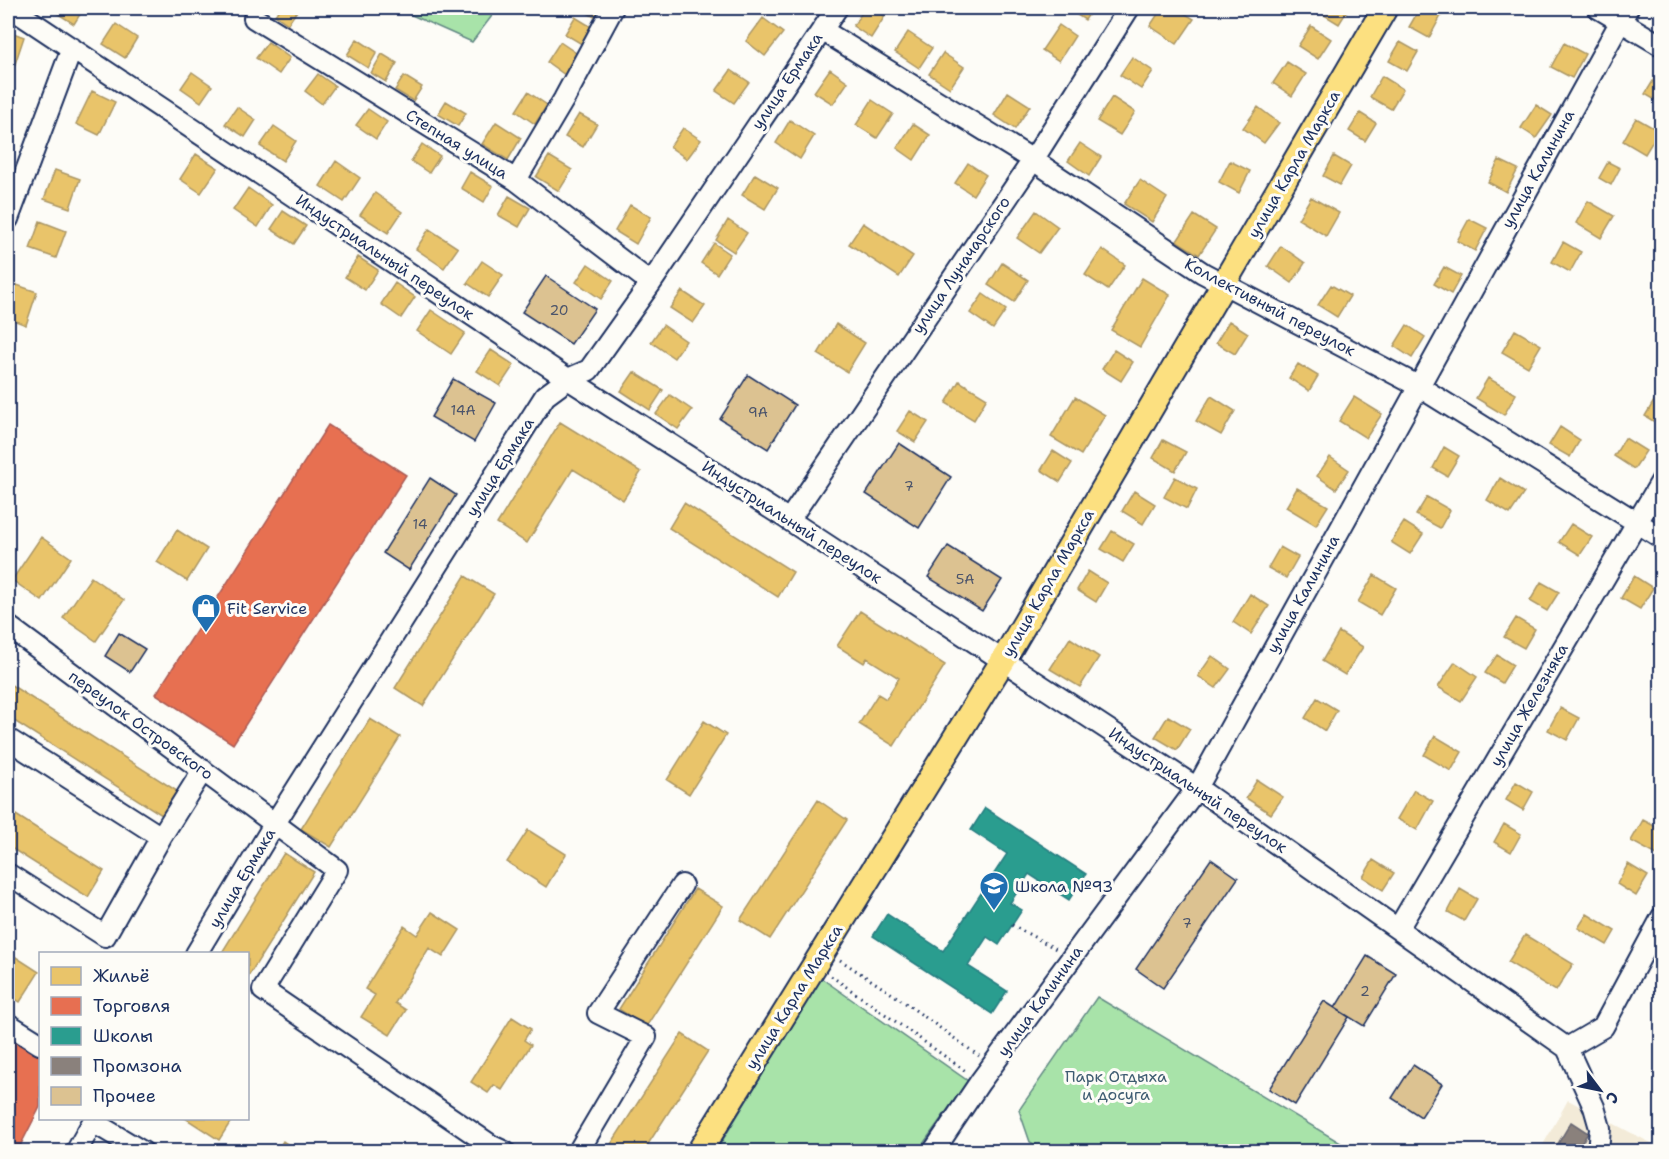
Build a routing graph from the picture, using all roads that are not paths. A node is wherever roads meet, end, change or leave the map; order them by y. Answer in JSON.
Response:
{"nodes":[{"id":1,"x":10,"y":8,"type":"edge"},
{"id":2,"x":613,"y":8,"type":"edge"},
{"id":3,"x":837,"y":8,"type":"edge"},
{"id":4,"x":1129,"y":8,"type":"edge"},
{"id":5,"x":1385,"y":8,"type":"edge"},
{"id":6,"x":1598,"y":8,"type":"edge"},
{"id":7,"x":1624,"y":14,"type":"edge"},
{"id":8,"x":254,"y":18,"type":"dead end"},
{"id":9,"x":822,"y":30,"type":"junction"},
{"id":10,"x":1662,"y":46,"type":"edge"},
{"id":11,"x":72,"y":48,"type":"junction"},
{"id":12,"x":1033,"y":160,"type":"junction"},
{"id":13,"x":516,"y":180,"type":"junction"},
{"id":14,"x":8,"y":219,"type":"edge"},
{"id":15,"x":651,"y":283,"type":"junction"},
{"id":16,"x":1223,"y":284,"type":"junction"},
{"id":17,"x":568,"y":379,"type":"junction"},
{"id":18,"x":1418,"y":386,"type":"junction"},
{"id":19,"x":1662,"y":480,"type":"edge"},
{"id":20,"x":789,"y":520,"type":"junction"},
{"id":21,"x":1636,"y":522,"type":"junction"},
{"id":22,"x":1662,"y":538,"type":"edge"},
{"id":23,"x":8,"y":626,"type":"edge"},
{"id":24,"x":1004,"y":659,"type":"junction"},
{"id":25,"x":8,"y":739,"type":"edge"},
{"id":26,"x":203,"y":770,"type":"junction"},
{"id":27,"x":1197,"y":788,"type":"junction"},
{"id":28,"x":275,"y":823,"type":"junction"},
{"id":29,"x":161,"y":837,"type":"junction"},
{"id":30,"x":8,"y":874,"type":"edge"},
{"id":31,"x":682,"y":885,"type":"dead end"},
{"id":32,"x":1662,"y":917,"type":"edge"},
{"id":33,"x":1398,"y":929,"type":"junction"},
{"id":34,"x":197,"y":952,"type":"edge"},
{"id":35,"x":8,"y":1024,"type":"edge"},
{"id":36,"x":39,"y":1043,"type":"edge"},
{"id":37,"x":1567,"y":1048,"type":"junction"},
{"id":38,"x":94,"y":1120,"type":"edge"},
{"id":39,"x":79,"y":1150,"type":"edge"},
{"id":40,"x":143,"y":1152,"type":"edge"},
{"id":41,"x":505,"y":1152,"type":"edge"},
{"id":42,"x":578,"y":1152,"type":"edge"},
{"id":43,"x":699,"y":1152,"type":"edge"},
{"id":44,"x":933,"y":1152,"type":"edge"},
{"id":45,"x":1598,"y":1152,"type":"edge"}],
"edges":[{"from":1,"to":11,"type":"street","name":"Индустриальный переулок"},
{"from":2,"to":13,"type":"street"},
{"from":3,"to":9,"type":"street","name":"улица Ермака"},
{"from":4,"to":12,"type":"street","name":"улица Луначарского"},
{"from":5,"to":16,"type":"main road","name":"улица Карла Маркса"},
{"from":6,"to":7,"type":"street"},
{"from":7,"to":10,"type":"street"},
{"from":7,"to":18,"type":"street","name":"улица Калинина"},
{"from":8,"to":13,"type":"street","name":"Степная улица"},
{"from":9,"to":12,"type":"street","name":"Коллективный переулок"},
{"from":9,"to":15,"type":"street","name":"улица Ермака"},
{"from":11,"to":14,"type":"street"},
{"from":11,"to":17,"type":"street","name":"Индустриальный переулок"},
{"from":12,"to":16,"type":"street","name":"Коллективный переулок"},
{"from":12,"to":20,"type":"street","name":"улица Луначарского"},
{"from":13,"to":15,"type":"street","name":"Степная улица"},
{"from":15,"to":17,"type":"street","name":"улица Ермака"},
{"from":16,"to":18,"type":"street","name":"Коллективный переулок"},
{"from":16,"to":24,"type":"main road","name":"улица Карла Маркса"},
{"from":17,"to":20,"type":"street","name":"Индустриальный переулок"},
{"from":17,"to":28,"type":"street","name":"улица Ермака"},
{"from":18,"to":21,"type":"street","name":"Коллективный переулок"},
{"from":18,"to":27,"type":"street","name":"улица Калинина"},
{"from":19,"to":21,"type":"street","name":"улица Железняка"},
{"from":20,"to":24,"type":"street","name":"Индустриальный переулок"},
{"from":21,"to":22,"type":"street","name":"Коллективный переулок"},
{"from":21,"to":33,"type":"street","name":"улица Железняка"},
{"from":23,"to":26,"type":"street","name":"переулок Островского"},
{"from":24,"to":27,"type":"street","name":"Индустриальный переулок"},
{"from":24,"to":43,"type":"main road","name":"улица Карла Маркса"},
{"from":25,"to":29,"type":"street"},
{"from":26,"to":28,"type":"street","name":"переулок Островского"},
{"from":26,"to":29,"type":"street"},
{"from":27,"to":33,"type":"street","name":"Индустриальный переулок"},
{"from":27,"to":44,"type":"street","name":"улица Калинина"},
{"from":28,"to":34,"type":"street","name":"улица Ермака"},
{"from":28,"to":41,"type":"street","name":"переулок Островского"},
{"from":29,"to":30,"type":"street"},
{"from":31,"to":42,"type":"street"},
{"from":32,"to":37,"type":"street"},
{"from":33,"to":37,"type":"street","name":"Индустриальный переулок"},
{"from":35,"to":36,"type":"street"},
{"from":37,"to":45,"type":"street"},
{"from":38,"to":39,"type":"street"},
{"from":38,"to":40,"type":"street"}]}
